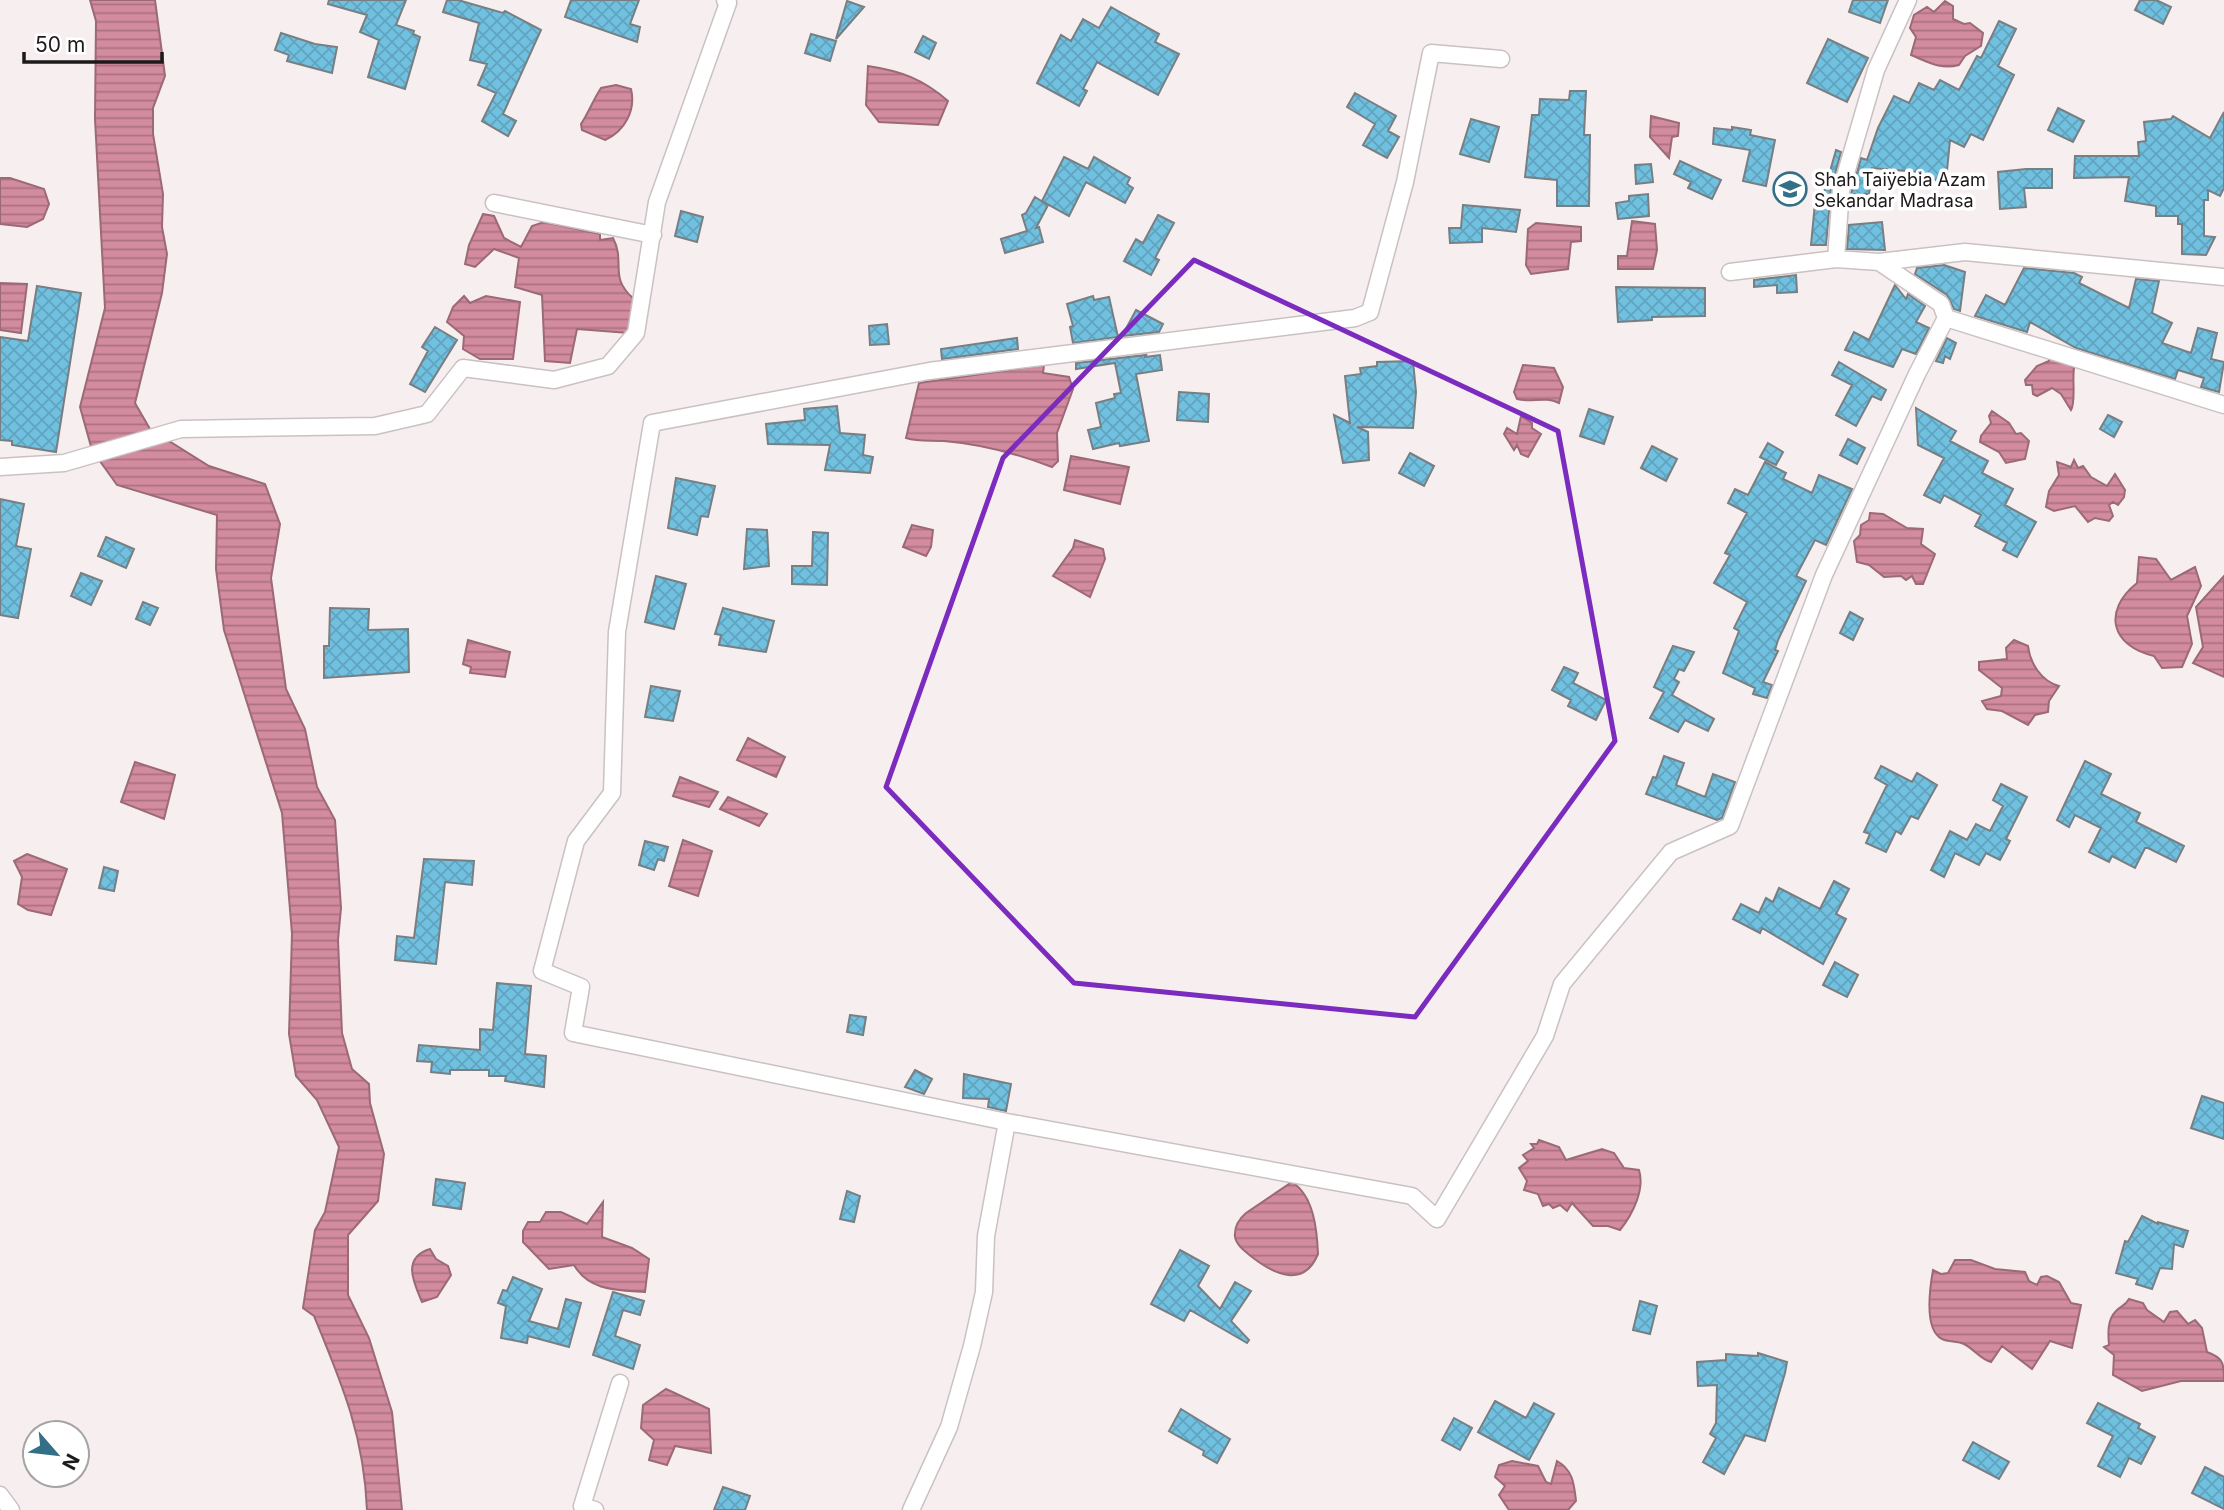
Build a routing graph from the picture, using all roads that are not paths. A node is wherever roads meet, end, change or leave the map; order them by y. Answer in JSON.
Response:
{"nodes":[{"id":1,"x":724,"y":0,"type":"edge"},
{"id":2,"x":1908,"y":0,"type":"edge"},
{"id":3,"x":1501,"y":59,"type":"dead end"},
{"id":4,"x":494,"y":202,"type":"dead end"},
{"id":5,"x":653,"y":236,"type":"junction"},
{"id":6,"x":1836,"y":259,"type":"junction"},
{"id":7,"x":1879,"y":262,"type":"junction"},
{"id":8,"x":1730,"y":272,"type":"dead end"},
{"id":9,"x":2224,"y":277,"type":"edge"},
{"id":10,"x":1946,"y":318,"type":"junction"},
{"id":11,"x":2224,"y":405,"type":"edge"},
{"id":12,"x":0,"y":467,"type":"edge"},
{"id":13,"x":1007,"y":1122,"type":"junction"},
{"id":14,"x":621,"y":1383,"type":"dead end"},
{"id":15,"x":0,"y":1495,"type":"edge"},
{"id":16,"x":11,"y":1510,"type":"edge"},
{"id":17,"x":595,"y":1510,"type":"edge"},
{"id":18,"x":911,"y":1510,"type":"edge"}],
"edges":[{"from":1,"to":5,"type":"street"},
{"from":2,"to":6,"type":"street"},
{"from":3,"to":13,"type":"street"},
{"from":4,"to":5,"type":"street"},
{"from":5,"to":12,"type":"street"},
{"from":6,"to":7,"type":"street"},
{"from":6,"to":8,"type":"street"},
{"from":7,"to":9,"type":"street"},
{"from":7,"to":10,"type":"street"},
{"from":10,"to":11,"type":"street"},
{"from":10,"to":13,"type":"street"},
{"from":13,"to":18,"type":"street"},
{"from":14,"to":17,"type":"street"},
{"from":15,"to":16,"type":"street"}]}
